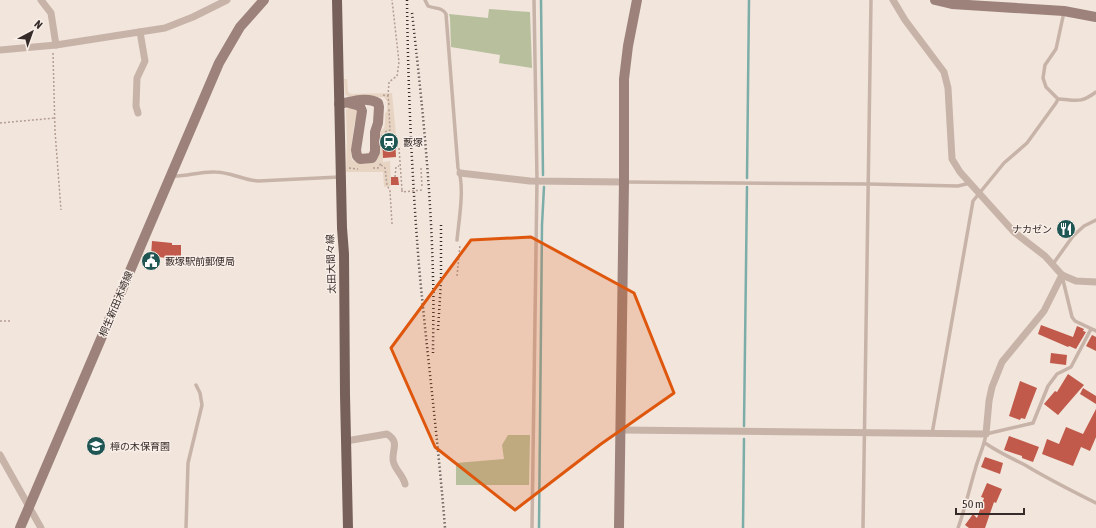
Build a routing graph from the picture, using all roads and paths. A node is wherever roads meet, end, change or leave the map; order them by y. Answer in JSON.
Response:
{"nodes":[{"id":1,"x":41,"y":0,"type":"edge"},
{"id":2,"x":227,"y":0,"type":"edge"},
{"id":3,"x":264,"y":0,"type":"edge"},
{"id":4,"x":336,"y":0,"type":"edge"},
{"id":5,"x":392,"y":0,"type":"edge"},
{"id":6,"x":425,"y":0,"type":"edge"},
{"id":7,"x":534,"y":0,"type":"edge"},
{"id":8,"x":636,"y":0,"type":"edge"},
{"id":9,"x":871,"y":0,"type":"edge"},
{"id":10,"x":893,"y":0,"type":"edge"},
{"id":11,"x":935,"y":0,"type":"edge"},
{"id":12,"x":1064,"y":11,"type":"junction"},
{"id":13,"x":1096,"y":16,"type":"edge"},
{"id":14,"x":140,"y":32,"type":"junction"},
{"id":15,"x":54,"y":45,"type":"junction"},
{"id":16,"x":0,"y":50,"type":"edge"},
{"id":17,"x":1096,"y":92,"type":"edge"},
{"id":18,"x":388,"y":96,"type":"dead end"},
{"id":19,"x":1058,"y":99,"type":"junction"},
{"id":20,"x":344,"y":103,"type":"junction"},
{"id":21,"x":138,"y":113,"type":"dead end"},
{"id":22,"x":55,"y":118,"type":"junction"},
{"id":23,"x":0,"y":123,"type":"edge"},
{"id":24,"x":396,"y":148,"type":"dead end"},
{"id":25,"x":380,"y":165,"type":"dead end"},
{"id":26,"x":400,"y":167,"type":"junction"},
{"id":27,"x":421,"y":168,"type":"dead end"},
{"id":28,"x":460,"y":173,"type":"junction"},
{"id":29,"x":171,"y":176,"type":"junction"},
{"id":30,"x":340,"y":176,"type":"junction"},
{"id":31,"x":395,"y":177,"type":"dead end"},
{"id":32,"x":537,"y":180,"type":"junction"},
{"id":33,"x":624,"y":182,"type":"junction"},
{"id":34,"x":970,"y":183,"type":"junction"},
{"id":35,"x":868,"y":184,"type":"junction"},
{"id":36,"x":981,"y":194,"type":"junction"},
{"id":37,"x":61,"y":210,"type":"dead end"},
{"id":38,"x":1096,"y":220,"type":"edge"},
{"id":39,"x":392,"y":224,"type":"dead end"},
{"id":40,"x":457,"y":240,"type":"joint"},
{"id":41,"x":1053,"y":264,"type":"junction"},
{"id":42,"x":1062,"y":275,"type":"junction"},
{"id":43,"x":457,"y":276,"type":"dead end"},
{"id":44,"x":1096,"y":282,"type":"edge"},
{"id":45,"x":0,"y":321,"type":"edge"},
{"id":46,"x":10,"y":321,"type":"dead end"},
{"id":47,"x":1091,"y":329,"type":"junction"},
{"id":48,"x":1096,"y":331,"type":"edge"},
{"id":49,"x":196,"y":385,"type":"dead end"},
{"id":50,"x":620,"y":430,"type":"junction"},
{"id":51,"x":864,"y":434,"type":"junction"},
{"id":52,"x":986,"y":434,"type":"junction"},
{"id":53,"x":931,"y":435,"type":"junction"},
{"id":54,"x":346,"y":441,"type":"junction"},
{"id":55,"x":985,"y":442,"type":"junction"},
{"id":56,"x":0,"y":455,"type":"edge"},
{"id":57,"x":405,"y":484,"type":"dead end"},
{"id":58,"x":1096,"y":503,"type":"edge"},
{"id":59,"x":29,"y":506,"type":"junction"},
{"id":60,"x":20,"y":528,"type":"edge"},
{"id":61,"x":41,"y":528,"type":"edge"},
{"id":62,"x":186,"y":528,"type":"edge"},
{"id":63,"x":348,"y":528,"type":"edge"},
{"id":64,"x":532,"y":528,"type":"edge"},
{"id":65,"x":619,"y":528,"type":"edge"},
{"id":66,"x":863,"y":528,"type":"edge"},
{"id":67,"x":958,"y":528,"type":"edge"}],
"edges":[{"from":1,"to":15,"type":"street"},
{"from":2,"to":14,"type":"street"},
{"from":3,"to":29,"type":"main road","name":"桐生新田木崎線"},
{"from":4,"to":20,"type":"main road","name":"太田大間々線"},
{"from":5,"to":18,"type":"path"},
{"from":6,"to":28,"type":"lane"},
{"from":7,"to":32,"type":"lane"},
{"from":8,"to":33,"type":"main road"},
{"from":9,"to":35,"type":"lane"},
{"from":10,"to":34,"type":"street"},
{"from":11,"to":12,"type":"main road"},
{"from":12,"to":13,"type":"main road"},
{"from":12,"to":19,"type":"lane"},
{"from":14,"to":15,"type":"street"},
{"from":14,"to":21,"type":"street"},
{"from":15,"to":16,"type":"street"},
{"from":15,"to":22,"type":"path"},
{"from":17,"to":19,"type":"lane"},
{"from":19,"to":36,"type":"lane"},
{"from":20,"to":20,"type":"main road"},
{"from":20,"to":30,"type":"main road","name":"太田大間々線"},
{"from":22,"to":23,"type":"path"},
{"from":22,"to":37,"type":"path"},
{"from":24,"to":26,"type":"path"},
{"from":25,"to":39,"type":"path"},
{"from":26,"to":27,"type":"path","bridge":true},
{"from":26,"to":31,"type":"path"},
{"from":28,"to":32,"type":"street"},
{"from":28,"to":40,"type":"lane"},
{"from":29,"to":30,"type":"lane"},
{"from":29,"to":59,"type":"main road","name":"桐生新田木崎線"},
{"from":30,"to":54,"type":"main road","name":"太田大間々線"},
{"from":32,"to":33,"type":"street"},
{"from":32,"to":64,"type":"lane"},
{"from":33,"to":35,"type":"lane"},
{"from":33,"to":50,"type":"main road"},
{"from":34,"to":35,"type":"lane"},
{"from":34,"to":36,"type":"street"},
{"from":35,"to":51,"type":"lane"},
{"from":36,"to":41,"type":"street"},
{"from":36,"to":53,"type":"lane"},
{"from":38,"to":41,"type":"lane"},
{"from":40,"to":43,"type":"path"},
{"from":41,"to":42,"type":"street"},
{"from":42,"to":44,"type":"street"},
{"from":42,"to":47,"type":"lane"},
{"from":42,"to":52,"type":"street"},
{"from":45,"to":46,"type":"path"},
{"from":47,"to":48,"type":"lane"},
{"from":47,"to":52,"type":"lane"},
{"from":49,"to":62,"type":"lane"},
{"from":50,"to":51,"type":"street"},
{"from":50,"to":65,"type":"main road"},
{"from":51,"to":53,"type":"street"},
{"from":51,"to":66,"type":"lane"},
{"from":52,"to":53,"type":"street"},
{"from":52,"to":55,"type":"lane"},
{"from":54,"to":57,"type":"street"},
{"from":54,"to":63,"type":"main road","name":"太田大間々線"},
{"from":55,"to":58,"type":"lane"},
{"from":55,"to":67,"type":"lane"},
{"from":56,"to":59,"type":"street"},
{"from":59,"to":60,"type":"main road","name":"桐生新田木崎線"},
{"from":59,"to":61,"type":"street"}]}
